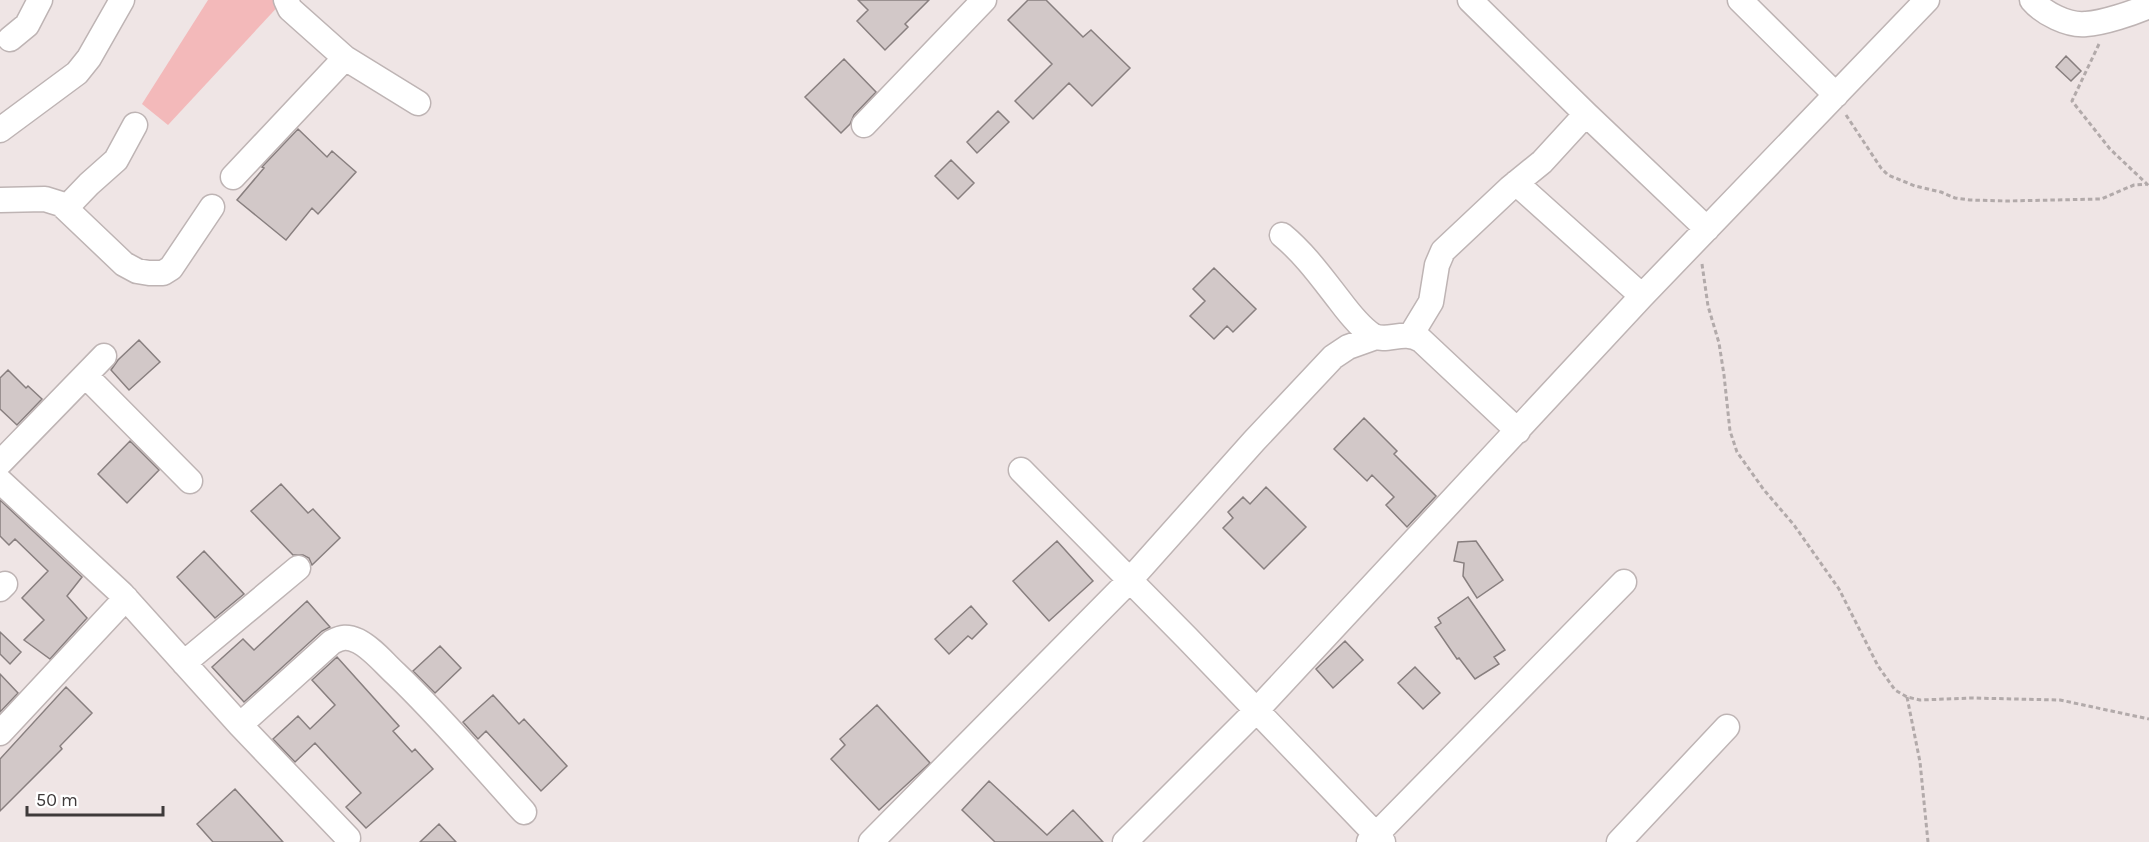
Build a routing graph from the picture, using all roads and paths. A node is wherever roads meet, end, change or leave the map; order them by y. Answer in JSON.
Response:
{"nodes":[{"id":1,"x":40,"y":0,"type":"edge"},
{"id":2,"x":122,"y":0,"type":"edge"},
{"id":3,"x":286,"y":0,"type":"edge"},
{"id":4,"x":984,"y":0,"type":"edge"},
{"id":5,"x":1470,"y":0,"type":"edge"},
{"id":6,"x":1740,"y":0,"type":"edge"},
{"id":7,"x":1927,"y":0,"type":"edge"},
{"id":8,"x":2032,"y":0,"type":"edge"},
{"id":9,"x":2149,"y":6,"type":"edge"},
{"id":10,"x":2101,"y":21,"type":"junction"},
{"id":11,"x":10,"y":39,"type":"dead end"},
{"id":12,"x":345,"y":58,"type":"junction"},
{"id":13,"x":1836,"y":95,"type":"junction"},
{"id":14,"x":418,"y":103,"type":"dead end"},
{"id":15,"x":1586,"y":114,"type":"junction"},
{"id":16,"x":135,"y":125,"type":"dead end"},
{"id":17,"x":864,"y":125,"type":"dead end"},
{"id":18,"x":0,"y":130,"type":"edge"},
{"id":19,"x":232,"y":177,"type":"dead end"},
{"id":20,"x":1516,"y":183,"type":"junction"},
{"id":21,"x":2148,"y":185,"type":"edge"},
{"id":22,"x":0,"y":200,"type":"edge"},
{"id":23,"x":212,"y":207,"type":"dead end"},
{"id":24,"x":66,"y":208,"type":"junction"},
{"id":25,"x":1702,"y":234,"type":"junction"},
{"id":26,"x":1282,"y":235,"type":"dead end"},
{"id":27,"x":1642,"y":296,"type":"junction"},
{"id":28,"x":1411,"y":335,"type":"junction"},
{"id":29,"x":1376,"y":337,"type":"junction"},
{"id":30,"x":104,"y":356,"type":"dead end"},
{"id":31,"x":86,"y":376,"type":"junction"},
{"id":32,"x":1518,"y":431,"type":"junction"},
{"id":33,"x":1,"y":464,"type":"edge"},
{"id":34,"x":1022,"y":470,"type":"dead end"},
{"id":35,"x":190,"y":481,"type":"dead end"},
{"id":36,"x":298,"y":568,"type":"dead end"},
{"id":37,"x":1130,"y":580,"type":"junction"},
{"id":38,"x":1624,"y":582,"type":"dead end"},
{"id":39,"x":126,"y":598,"type":"junction"},
{"id":40,"x":184,"y":663,"type":"junction"},
{"id":41,"x":1907,"y":697,"type":"junction"},
{"id":42,"x":1256,"y":711,"type":"junction"},
{"id":43,"x":2149,"y":719,"type":"edge"},
{"id":44,"x":240,"y":725,"type":"junction"},
{"id":45,"x":1728,"y":727,"type":"dead end"},
{"id":46,"x":0,"y":733,"type":"edge"},
{"id":47,"x":524,"y":812,"type":"dead end"},
{"id":48,"x":348,"y":838,"type":"dead end"},
{"id":49,"x":1376,"y":839,"type":"edge"},
{"id":50,"x":872,"y":842,"type":"edge"},
{"id":51,"x":1125,"y":842,"type":"edge"},
{"id":52,"x":1619,"y":842,"type":"edge"},
{"id":53,"x":1928,"y":842,"type":"edge"}],
"edges":[{"from":1,"to":11,"type":"street"},
{"from":2,"to":18,"type":"street"},
{"from":3,"to":12,"type":"street"},
{"from":4,"to":17,"type":"street"},
{"from":5,"to":15,"type":"street"},
{"from":6,"to":13,"type":"street"},
{"from":7,"to":13,"type":"street"},
{"from":8,"to":10,"type":"street"},
{"from":9,"to":10,"type":"street"},
{"from":10,"to":21,"type":"path"},
{"from":12,"to":14,"type":"street"},
{"from":12,"to":19,"type":"street"},
{"from":13,"to":21,"type":"path"},
{"from":13,"to":25,"type":"street"},
{"from":15,"to":20,"type":"street"},
{"from":15,"to":25,"type":"street"},
{"from":16,"to":24,"type":"street"},
{"from":20,"to":27,"type":"street"},
{"from":20,"to":28,"type":"street"},
{"from":22,"to":24,"type":"street"},
{"from":23,"to":24,"type":"street"},
{"from":25,"to":27,"type":"street"},
{"from":25,"to":41,"type":"path"},
{"from":26,"to":29,"type":"street"},
{"from":27,"to":32,"type":"street"},
{"from":28,"to":29,"type":"street"},
{"from":28,"to":32,"type":"street"},
{"from":29,"to":37,"type":"street"},
{"from":30,"to":31,"type":"street"},
{"from":31,"to":33,"type":"street"},
{"from":31,"to":35,"type":"street"},
{"from":32,"to":42,"type":"street"},
{"from":33,"to":39,"type":"street"},
{"from":34,"to":37,"type":"street"},
{"from":36,"to":40,"type":"street"},
{"from":37,"to":42,"type":"street"},
{"from":37,"to":50,"type":"street"},
{"from":38,"to":49,"type":"street"},
{"from":39,"to":40,"type":"street"},
{"from":39,"to":46,"type":"street"},
{"from":40,"to":44,"type":"street"},
{"from":41,"to":43,"type":"path"},
{"from":41,"to":53,"type":"path"},
{"from":42,"to":49,"type":"street"},
{"from":42,"to":51,"type":"street"},
{"from":44,"to":47,"type":"street"},
{"from":44,"to":48,"type":"street"},
{"from":45,"to":52,"type":"street"}]}
